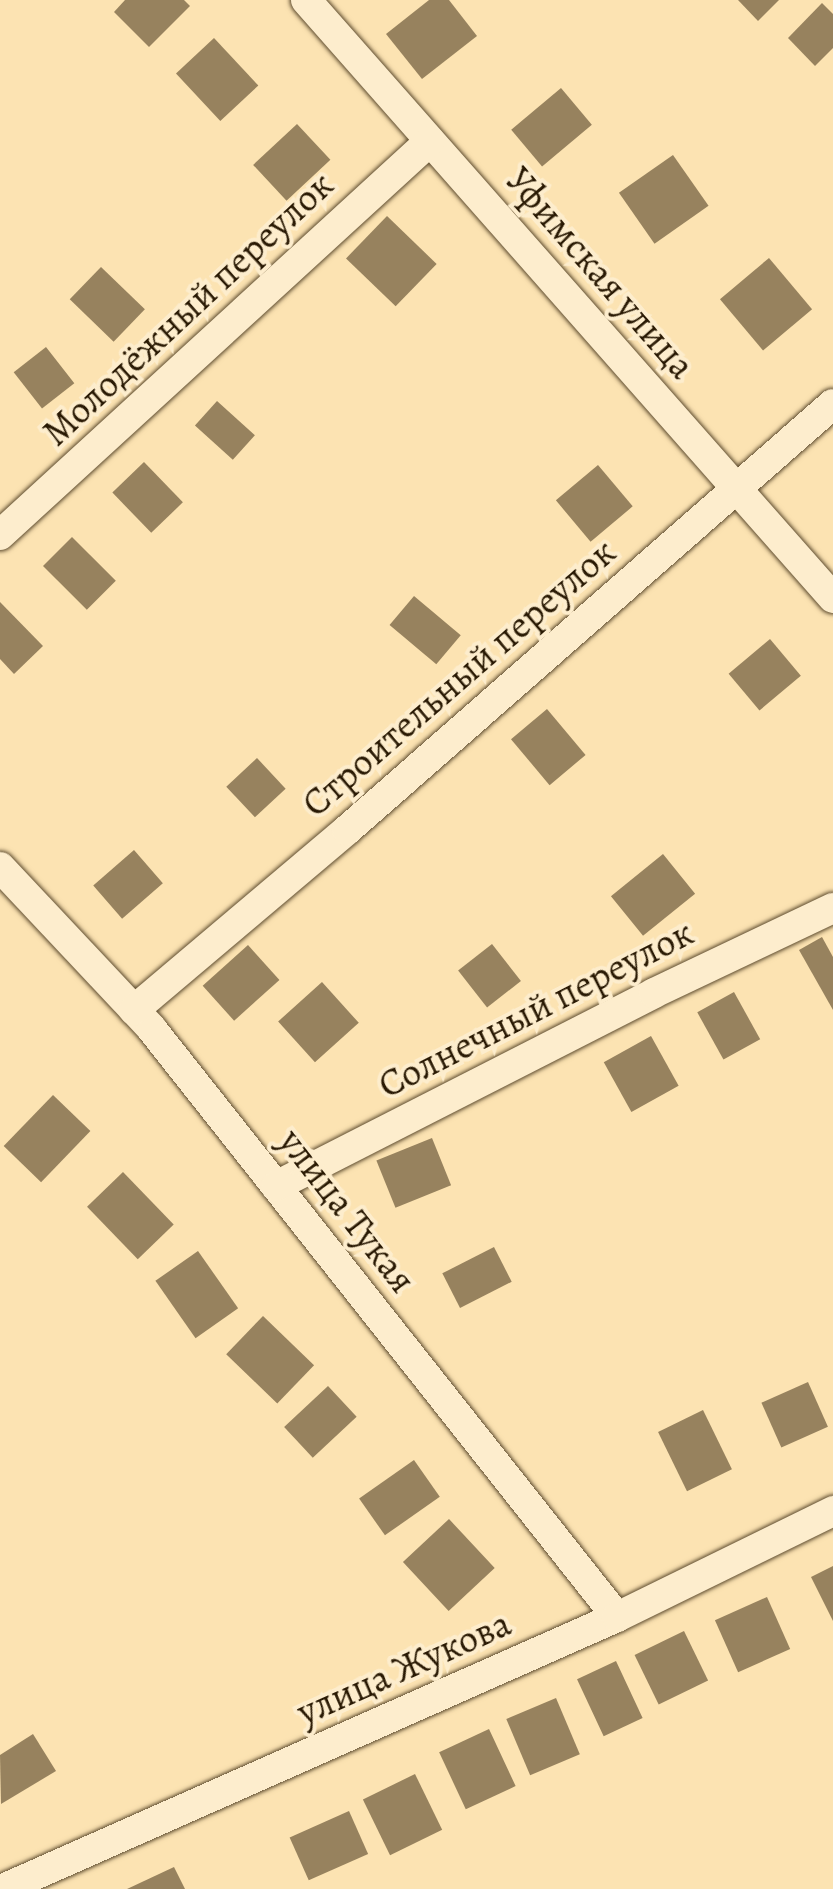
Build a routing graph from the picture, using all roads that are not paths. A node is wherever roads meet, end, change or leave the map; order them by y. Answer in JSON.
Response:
{"nodes":[{"id":1,"x":306,"y":0,"type":"edge"},
{"id":2,"x":430,"y":141,"type":"junction"},
{"id":3,"x":833,"y":404,"type":"edge"},
{"id":4,"x":736,"y":489,"type":"junction"},
{"id":5,"x":0,"y":536,"type":"edge"},
{"id":6,"x":833,"y":598,"type":"edge"},
{"id":7,"x":0,"y":866,"type":"edge"},
{"id":8,"x":833,"y":908,"type":"edge"},
{"id":9,"x":134,"y":1010,"type":"junction"},
{"id":10,"x":276,"y":1186,"type":"junction"},
{"id":11,"x":833,"y":1511,"type":"edge"},
{"id":12,"x":618,"y":1617,"type":"junction"},
{"id":13,"x":3,"y":1889,"type":"edge"}],
"edges":[{"from":1,"to":2,"type":"street","name":"Уфимская улица"},
{"from":2,"to":4,"type":"street","name":"Уфимская улица"},
{"from":2,"to":5,"type":"street","name":"Молодёжный переулок"},
{"from":3,"to":4,"type":"street","name":"Строительный переулок"},
{"from":4,"to":6,"type":"street","name":"Уфимская улица"},
{"from":4,"to":9,"type":"street","name":"Строительный переулок"},
{"from":7,"to":9,"type":"street","name":"улица Тукая"},
{"from":8,"to":10,"type":"street","name":"Солнечный переулок"},
{"from":9,"to":10,"type":"street","name":"улица Тукая"},
{"from":10,"to":12,"type":"street","name":"улица Тукая"},
{"from":11,"to":12,"type":"street","name":"улица Жукова"},
{"from":12,"to":13,"type":"street","name":"улица Жукова"}]}
